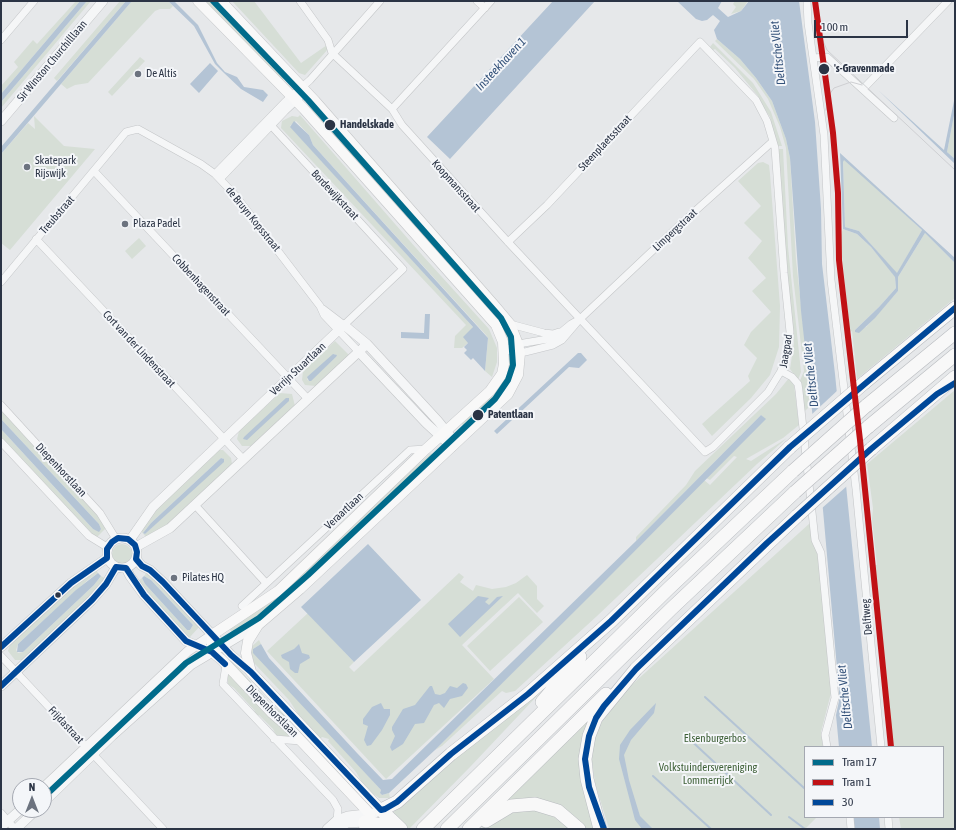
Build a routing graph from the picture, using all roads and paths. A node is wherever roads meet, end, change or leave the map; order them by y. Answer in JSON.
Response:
{"nodes":[{"id":1,"x":34,"y":1,"type":"edge"},
{"id":2,"x":103,"y":1,"type":"edge"},
{"id":3,"x":198,"y":1,"type":"edge"},
{"id":4,"x":220,"y":1,"type":"edge"},
{"id":5,"x":300,"y":1,"type":"edge"},
{"id":6,"x":380,"y":1,"type":"edge"},
{"id":7,"x":477,"y":1,"type":"edge"},
{"id":8,"x":491,"y":1,"type":"edge"},
{"id":9,"x":807,"y":1,"type":"edge"},
{"id":10,"x":948,"y":1,"type":"edge"},
{"id":11,"x":485,"y":8,"type":"junction"},
{"id":12,"x":2,"y":35,"type":"edge"},
{"id":13,"x":700,"y":42,"type":"joint"},
{"id":14,"x":332,"y":53,"type":"junction"},
{"id":15,"x":813,"y":58,"type":"junction"},
{"id":16,"x":302,"y":88,"type":"junction"},
{"id":17,"x":863,"y":90,"type":"junction"},
{"id":18,"x":294,"y":98,"type":"junction"},
{"id":19,"x":392,"y":109,"type":"junction"},
{"id":20,"x":894,"y":118,"type":"dead end"},
{"id":21,"x":1,"y":121,"type":"edge"},
{"id":22,"x":269,"y":123,"type":"junction"},
{"id":23,"x":128,"y":131,"type":"joint"},
{"id":24,"x":772,"y":142,"type":"junction"},
{"id":25,"x":94,"y":171,"type":"junction"},
{"id":26,"x":217,"y":177,"type":"junction"},
{"id":27,"x":36,"y":239,"type":"junction"},
{"id":28,"x":508,"y":242,"type":"junction"},
{"id":29,"x":403,"y":269,"type":"joint"},
{"id":30,"x":1,"y":282,"type":"edge"},
{"id":31,"x":955,"y":308,"type":"edge"},
{"id":32,"x":580,"y":319,"type":"junction"},
{"id":33,"x":510,"y":324,"type":"junction"},
{"id":34,"x":341,"y":328,"type":"junction"},
{"id":35,"x":561,"y":332,"type":"junction"},
{"id":36,"x":955,"y":333,"type":"edge"},
{"id":37,"x":367,"y":344,"type":"junction"},
{"id":38,"x":519,"y":348,"type":"junction"},
{"id":39,"x":504,"y":350,"type":"junction"},
{"id":40,"x":358,"y":352,"type":"junction"},
{"id":41,"x":955,"y":355,"type":"edge"},
{"id":42,"x":781,"y":371,"type":"junction"},
{"id":43,"x":955,"y":377,"type":"edge"},
{"id":44,"x":288,"y":378,"type":"junction"},
{"id":45,"x":955,"y":383,"type":"edge"},
{"id":46,"x":937,"y":394,"type":"junction"},
{"id":47,"x":307,"y":398,"type":"junction"},
{"id":48,"x":1,"y":406,"type":"edge"},
{"id":49,"x":444,"y":433,"type":"junction"},
{"id":50,"x":224,"y":438,"type":"junction"},
{"id":51,"x":1,"y":442,"type":"edge"},
{"id":52,"x":454,"y":445,"type":"junction"},
{"id":53,"x":426,"y":449,"type":"junction"},
{"id":54,"x":243,"y":459,"type":"junction"},
{"id":55,"x":195,"y":505,"type":"junction"},
{"id":56,"x":116,"y":539,"type":"junction"},
{"id":57,"x":133,"y":544,"type":"junction"},
{"id":58,"x":107,"y":547,"type":"junction"},
{"id":59,"x":107,"y":558,"type":"junction"},
{"id":60,"x":136,"y":559,"type":"junction"},
{"id":61,"x":116,"y":568,"type":"junction"},
{"id":62,"x":126,"y":568,"type":"junction"},
{"id":63,"x":266,"y":583,"type":"junction"},
{"id":64,"x":264,"y":600,"type":"junction"},
{"id":65,"x":242,"y":606,"type":"dead end"},
{"id":66,"x":611,"y":621,"type":"junction"},
{"id":67,"x":258,"y":625,"type":"junction"},
{"id":68,"x":212,"y":635,"type":"junction"},
{"id":69,"x":196,"y":645,"type":"junction"},
{"id":70,"x":223,"y":646,"type":"junction"},
{"id":71,"x":1,"y":647,"type":"edge"},
{"id":72,"x":212,"y":652,"type":"junction"},
{"id":73,"x":1,"y":656,"type":"edge"},
{"id":74,"x":226,"y":665,"type":"junction"},
{"id":75,"x":636,"y":670,"type":"junction"},
{"id":76,"x":16,"y":672,"type":"junction"},
{"id":77,"x":251,"y":672,"type":"junction"},
{"id":78,"x":1,"y":686,"type":"edge"},
{"id":79,"x":274,"y":739,"type":"junction"},
{"id":80,"x":513,"y":740,"type":"junction"},
{"id":81,"x":301,"y":741,"type":"junction"},
{"id":82,"x":827,"y":746,"type":"edge"},
{"id":83,"x":881,"y":746,"type":"edge"},
{"id":84,"x":86,"y":747,"type":"junction"},
{"id":85,"x":93,"y":754,"type":"junction"},
{"id":86,"x":52,"y":779,"type":"edge"},
{"id":87,"x":52,"y":794,"type":"edge"},
{"id":88,"x":592,"y":795,"type":"junction"},
{"id":89,"x":1,"y":813,"type":"edge"},
{"id":90,"x":12,"y":817,"type":"edge"},
{"id":91,"x":28,"y":818,"type":"edge"},
{"id":92,"x":369,"y":818,"type":"edge"},
{"id":93,"x":850,"y":818,"type":"edge"},
{"id":94,"x":888,"y":818,"type":"edge"},
{"id":95,"x":8,"y":821,"type":"junction"},
{"id":96,"x":337,"y":825,"type":"edge"},
{"id":97,"x":1,"y":827,"type":"edge"},
{"id":98,"x":385,"y":828,"type":"edge"},
{"id":99,"x":16,"y":829,"type":"edge"},
{"id":100,"x":163,"y":829,"type":"edge"},
{"id":101,"x":327,"y":829,"type":"edge"},
{"id":102,"x":401,"y":829,"type":"edge"},
{"id":103,"x":423,"y":829,"type":"edge"},
{"id":104,"x":447,"y":829,"type":"edge"},
{"id":105,"x":469,"y":829,"type":"edge"},
{"id":106,"x":477,"y":829,"type":"edge"},
{"id":107,"x":579,"y":829,"type":"edge"},
{"id":108,"x":600,"y":829,"type":"edge"},
{"id":109,"x":604,"y":829,"type":"edge"},
{"id":110,"x":851,"y":829,"type":"edge"},
{"id":111,"x":889,"y":829,"type":"edge"}],
"edges":[{"from":1,"to":12,"type":"street"},
{"from":2,"to":21,"type":"street","name":"Sir Winston Churchilllaan"},
{"from":3,"to":18,"type":"main road"},
{"from":4,"to":16,"type":"main road"},
{"from":5,"to":14,"type":"street"},
{"from":6,"to":14,"type":"street"},
{"from":7,"to":11,"type":"street"},
{"from":8,"to":11,"type":"street"},
{"from":9,"to":15,"type":"street","name":"Delftweg"},
{"from":10,"to":17,"type":"street"},
{"from":11,"to":19,"type":"street"},
{"from":13,"to":24,"type":"street","name":"Jaagpad"},
{"from":13,"to":28,"type":"street","name":"Steenplaetsstraat"},
{"from":14,"to":16,"type":"street"},
{"from":14,"to":19,"type":"street","name":"Koopmansstraat"},
{"from":15,"to":17,"type":"street"},
{"from":15,"to":83,"type":"street","name":"Delftweg"},
{"from":16,"to":18,"type":"street"},
{"from":16,"to":33,"type":"main road"},
{"from":17,"to":20,"type":"street"},
{"from":18,"to":22,"type":"street"},
{"from":18,"to":39,"type":"main road"},
{"from":19,"to":28,"type":"street","name":"Koopmansstraat"},
{"from":22,"to":26,"type":"street"},
{"from":22,"to":29,"type":"street","name":"Bordewijkstraat"},
{"from":23,"to":25,"type":"street","name":"Treubstraat"},
{"from":23,"to":26,"type":"street","name":"de Bruyn Kopsstraat"},
{"from":24,"to":32,"type":"street","name":"Limpergstraat"},
{"from":24,"to":42,"type":"street","name":"Jaagpad"},
{"from":25,"to":27,"type":"street","name":"Treubstraat"},
{"from":25,"to":44,"type":"street","name":"Cobbenhagenstraat"},
{"from":26,"to":34,"type":"street","name":"de Bruyn Kopsstraat"},
{"from":27,"to":30,"type":"street","name":"Treubstraat"},
{"from":27,"to":50,"type":"street","name":"Cort van der Lindenstraat"},
{"from":28,"to":32,"type":"street","name":"Koopmansstraat"},
{"from":29,"to":34,"type":"street","name":"Verrijn Stuartlaan"},
{"from":31,"to":66,"type":"highway","bridge":true},
{"from":32,"to":35,"type":"street","name":"Limpergstraat"},
{"from":32,"to":38,"type":"street","name":"Limpergstraat"},
{"from":32,"to":42,"type":"street","name":"Koopmansstraat"},
{"from":33,"to":35,"type":"street"},
{"from":33,"to":38,"type":"main road"},
{"from":34,"to":37,"type":"street","name":"de Bruyn Kopsstraat"},
{"from":34,"to":40,"type":"street","name":"de Bruyn Kopsstraat"},
{"from":34,"to":44,"type":"street","name":"Verrijn Stuartlaan"},
{"from":35,"to":38,"type":"street","name":"Limpergstraat"},
{"from":36,"to":80,"type":"highway","bridge":true},
{"from":37,"to":40,"type":"street"},
{"from":37,"to":49,"type":"street","name":"de Bruyn Kopsstraat"},
{"from":38,"to":39,"type":"street","name":"Limpergstraat"},
{"from":38,"to":52,"type":"main road"},
{"from":39,"to":49,"type":"main road","name":"Veraartlaan"},
{"from":40,"to":47,"type":"street"},
{"from":40,"to":49,"type":"street","name":"de Bruyn Kopsstraat"},
{"from":41,"to":104,"type":"highway","bridge":true},
{"from":42,"to":82,"type":"street","name":"Jaagpad"},
{"from":43,"to":46,"type":"highway"},
{"from":44,"to":47,"type":"street","name":"Cobbenhagenstraat"},
{"from":44,"to":50,"type":"street","name":"Verrijn Stuartlaan"},
{"from":45,"to":46,"type":"highway"},
{"from":46,"to":75,"type":"highway","bridge":true},
{"from":47,"to":54,"type":"street"},
{"from":48,"to":56,"type":"street","name":"Diepenhorstlaan"},
{"from":49,"to":52,"type":"street","name":"de Bruyn Kopsstraat"},
{"from":49,"to":53,"type":"main road","name":"Veraartlaan"},
{"from":50,"to":54,"type":"street","name":"Cort van der Lindenstraat"},
{"from":50,"to":57,"type":"street","name":"Verrijn Stuartlaan"},
{"from":51,"to":58,"type":"street"},
{"from":52,"to":67,"type":"main road"},
{"from":53,"to":63,"type":"street","name":"Veraartlaan"},
{"from":53,"to":64,"type":"main road","name":"Veraartlaan"},
{"from":54,"to":55,"type":"street"},
{"from":55,"to":57,"type":"street"},
{"from":55,"to":63,"type":"street"},
{"from":56,"to":57,"type":"street"},
{"from":56,"to":58,"type":"street"},
{"from":57,"to":60,"type":"street"},
{"from":58,"to":59,"type":"street"},
{"from":59,"to":61,"type":"street"},
{"from":59,"to":71,"type":"street"},
{"from":60,"to":62,"type":"street"},
{"from":60,"to":68,"type":"street","name":"Diepenhorstlaan"},
{"from":61,"to":62,"type":"street"},
{"from":61,"to":76,"type":"street"},
{"from":62,"to":69,"type":"street","name":"Diepenhorstlaan"},
{"from":63,"to":64,"type":"street"},
{"from":63,"to":65,"type":"street","name":"Veraartlaan"},
{"from":64,"to":68,"type":"main road","name":"Veraartlaan"},
{"from":66,"to":80,"type":"highway"},
{"from":66,"to":92,"type":"highway"},
{"from":67,"to":70,"type":"street"},
{"from":67,"to":77,"type":"main road"},
{"from":68,"to":69,"type":"street","name":"Veraartlaan"},
{"from":68,"to":70,"type":"street","name":"Diepenhorstlaan"},
{"from":68,"to":72,"type":"main road"},
{"from":69,"to":72,"type":"street","name":"Diepenhorstlaan"},
{"from":69,"to":84,"type":"street","name":"Veraartlaan"},
{"from":70,"to":72,"type":"street"},
{"from":70,"to":77,"type":"street","name":"Diepenhorstlaan"},
{"from":72,"to":74,"type":"main road","name":"Diepenhorstlaan"},
{"from":72,"to":85,"type":"street"},
{"from":73,"to":76,"type":"street","name":"Frijdastraat"},
{"from":74,"to":79,"type":"street","name":"Diepenhorstlaan"},
{"from":74,"to":81,"type":"main road","name":"Diepenhorstlaan"},
{"from":75,"to":88,"type":"highway"},
{"from":75,"to":105,"type":"highway"},
{"from":76,"to":78,"type":"street"},
{"from":76,"to":84,"type":"street","name":"Frijdastraat"},
{"from":77,"to":92,"type":"main road","name":"Diepenhorstlaan"},
{"from":79,"to":81,"type":"street","name":"Diepenhorstlaan"},
{"from":79,"to":96,"type":"street","name":"Diepenhorstlaan"},
{"from":80,"to":103,"type":"highway"},
{"from":81,"to":92,"type":"main road","name":"Diepenhorstlaan"},
{"from":84,"to":85,"type":"street","name":"Frijdastraat"},
{"from":84,"to":86,"type":"street","name":"Veraartlaan"},
{"from":85,"to":87,"type":"street"},
{"from":85,"to":100,"type":"street","name":"Frijdastraat"},
{"from":88,"to":108,"type":"highway"},
{"from":88,"to":109,"type":"highway"},
{"from":89,"to":95,"type":"street"},
{"from":90,"to":95,"type":"street"},
{"from":91,"to":99,"type":"street"},
{"from":92,"to":96,"type":"street"},
{"from":92,"to":98,"type":"highway"},
{"from":92,"to":102,"type":"highway"},
{"from":93,"to":110,"type":"street"},
{"from":94,"to":111,"type":"street"},
{"from":95,"to":97,"type":"street"},
{"from":95,"to":99,"type":"street"},
{"from":96,"to":101,"type":"street"},
{"from":106,"to":107,"type":"highway"}]}
